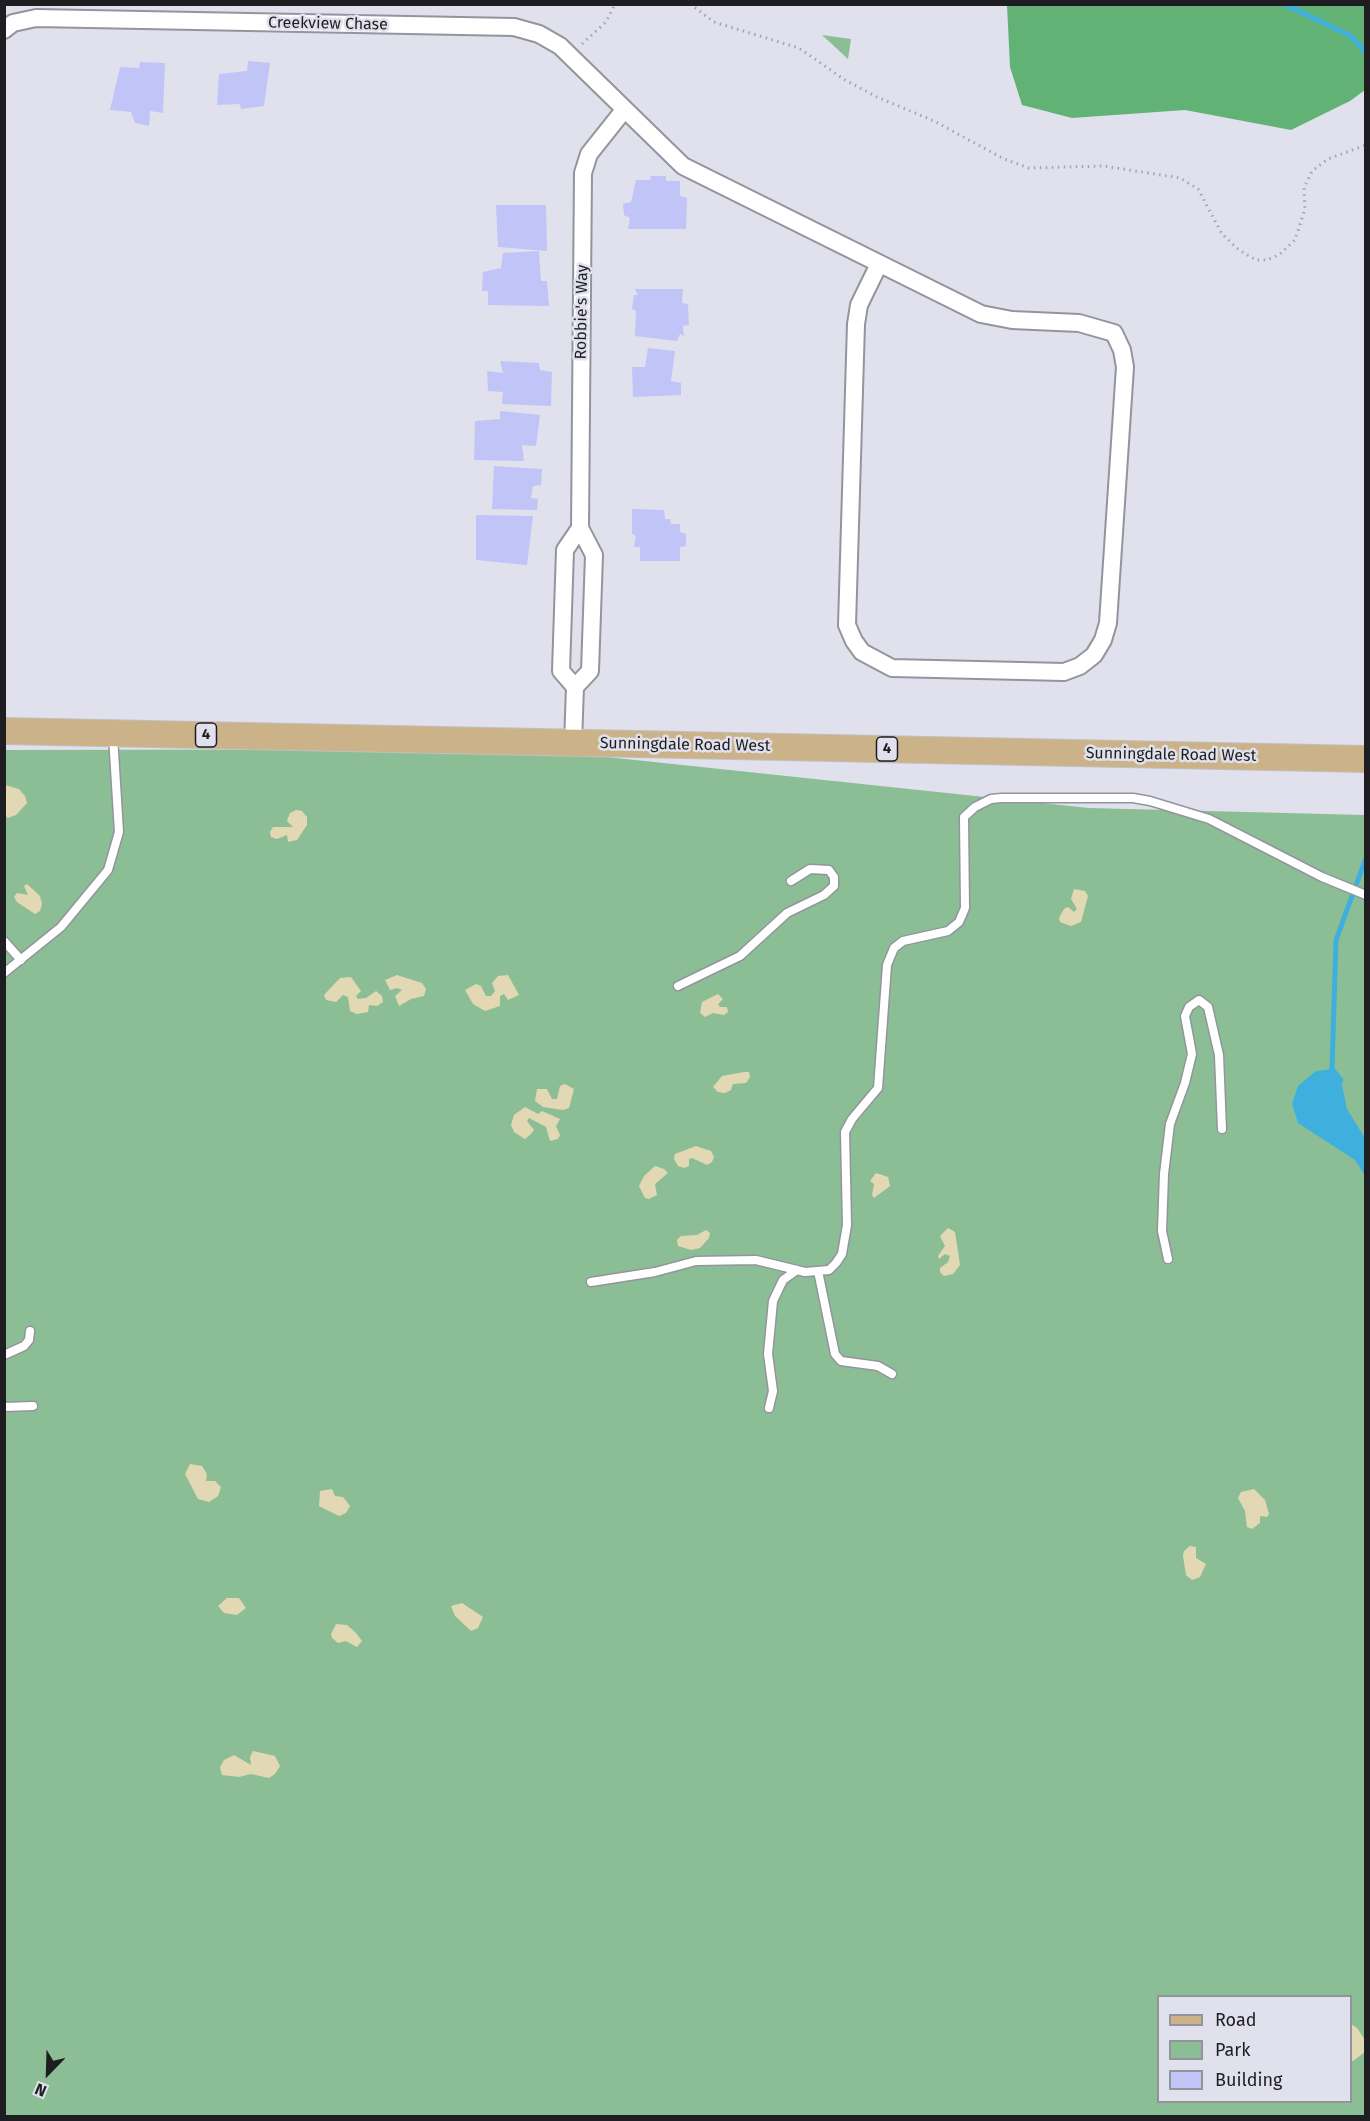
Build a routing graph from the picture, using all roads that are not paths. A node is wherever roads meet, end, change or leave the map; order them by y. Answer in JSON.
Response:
{"nodes":[{"id":1,"x":4,"y":30,"type":"edge"},
{"id":2,"x":624,"y":110,"type":"junction"},
{"id":3,"x":879,"y":264,"type":"junction"},
{"id":4,"x":580,"y":528,"type":"junction"},
{"id":5,"x":574,"y":687,"type":"junction"},
{"id":6,"x":4,"y":731,"type":"edge"},
{"id":7,"x":112,"y":733,"type":"junction"},
{"id":8,"x":573,"y":743,"type":"junction"},
{"id":9,"x":1365,"y":759,"type":"edge"},
{"id":10,"x":791,"y":881,"type":"dead end"},
{"id":11,"x":1365,"y":895,"type":"edge"},
{"id":12,"x":4,"y":941,"type":"edge"},
{"id":13,"x":21,"y":960,"type":"junction"},
{"id":14,"x":4,"y":973,"type":"edge"},
{"id":15,"x":678,"y":986,"type":"dead end"},
{"id":16,"x":1222,"y":1129,"type":"dead end"},
{"id":17,"x":1168,"y":1259,"type":"dead end"},
{"id":18,"x":797,"y":1270,"type":"junction"},
{"id":19,"x":818,"y":1271,"type":"junction"},
{"id":20,"x":591,"y":1282,"type":"dead end"},
{"id":21,"x":30,"y":1331,"type":"dead end"},
{"id":22,"x":4,"y":1355,"type":"edge"},
{"id":23,"x":892,"y":1374,"type":"dead end"},
{"id":24,"x":33,"y":1406,"type":"dead end"},
{"id":25,"x":4,"y":1407,"type":"edge"},
{"id":26,"x":769,"y":1408,"type":"dead end"}],
"edges":[{"from":1,"to":2,"type":"street","name":"Creekview Chase"},
{"from":2,"to":3,"type":"street","name":"Creekview Chase"},
{"from":2,"to":4,"type":"street","name":"Robbie's Way"},
{"from":3,"to":3,"type":"street","name":"Creekview Chase"},
{"from":4,"to":5,"type":"street"},
{"from":4,"to":5,"type":"street","name":"Robbie's Way"},
{"from":5,"to":8,"type":"street"},
{"from":6,"to":7,"type":"main road","name":"Sunningdale Road West","number":"4"},
{"from":7,"to":8,"type":"main road","name":"Sunningdale Road West","number":"4"},
{"from":7,"to":13,"type":"lane"},
{"from":8,"to":9,"type":"main road","name":"Sunningdale Road West","number":"4"},
{"from":10,"to":15,"type":"lane"},
{"from":11,"to":19,"type":"lane"},
{"from":12,"to":13,"type":"lane"},
{"from":13,"to":14,"type":"lane"},
{"from":16,"to":17,"type":"lane"},
{"from":18,"to":19,"type":"lane"},
{"from":18,"to":20,"type":"lane"},
{"from":18,"to":26,"type":"lane"},
{"from":19,"to":23,"type":"lane"},
{"from":21,"to":22,"type":"lane"},
{"from":24,"to":25,"type":"lane"}]}
